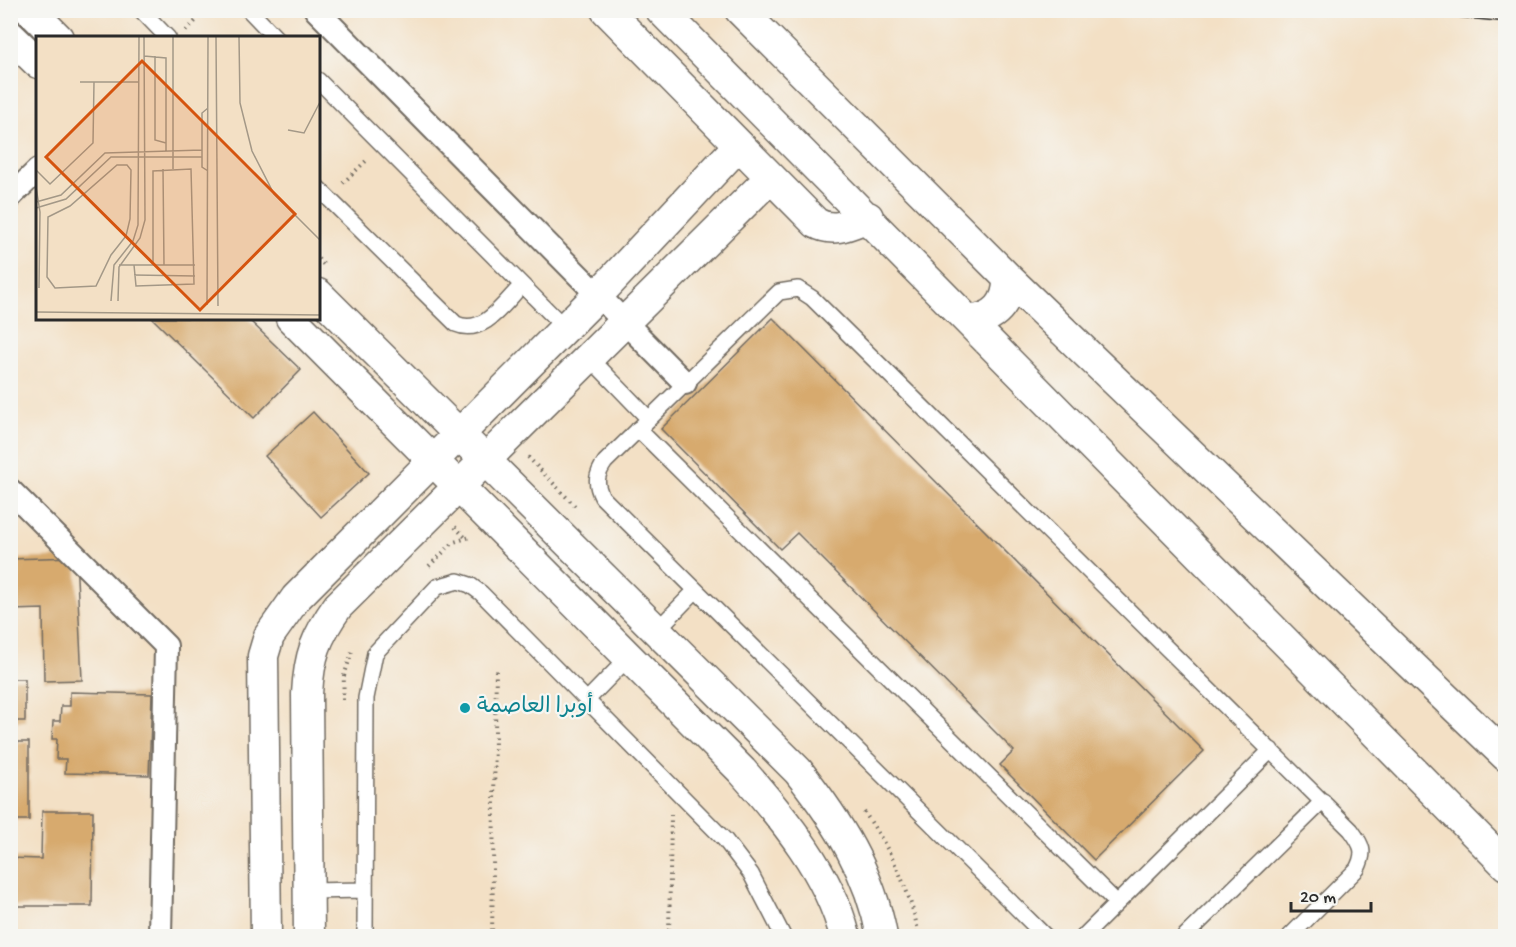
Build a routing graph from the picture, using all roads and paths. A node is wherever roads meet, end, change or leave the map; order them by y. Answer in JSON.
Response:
{"nodes":[{"id":1,"x":30,"y":10,"type":"edge"},
{"id":2,"x":141,"y":10,"type":"edge"},
{"id":3,"x":206,"y":10,"type":"edge"},
{"id":4,"x":249,"y":10,"type":"edge"},
{"id":5,"x":316,"y":10,"type":"edge"},
{"id":6,"x":606,"y":10,"type":"edge"},
{"id":7,"x":661,"y":10,"type":"edge"},
{"id":8,"x":740,"y":10,"type":"edge"},
{"id":9,"x":10,"y":36,"type":"edge"},
{"id":10,"x":56,"y":36,"type":"edge"},
{"id":11,"x":166,"y":36,"type":"edge"},
{"id":12,"x":181,"y":36,"type":"edge"},
{"id":13,"x":274,"y":36,"type":"edge"},
{"id":14,"x":36,"y":61,"type":"edge"},
{"id":15,"x":320,"y":82,"type":"edge"},
{"id":16,"x":738,"y":146,"type":"junction"},
{"id":17,"x":36,"y":172,"type":"edge"},
{"id":18,"x":770,"y":178,"type":"junction"},
{"id":19,"x":320,"y":190,"type":"edge"},
{"id":20,"x":10,"y":196,"type":"edge"},
{"id":21,"x":868,"y":218,"type":"junction"},
{"id":22,"x":1008,"y":278,"type":"junction"},
{"id":23,"x":522,"y":285,"type":"junction"},
{"id":24,"x":598,"y":295,"type":"junction"},
{"id":25,"x":320,"y":296,"type":"edge"},
{"id":26,"x":293,"y":320,"type":"edge"},
{"id":27,"x":970,"y":320,"type":"junction"},
{"id":28,"x":625,"y":322,"type":"junction"},
{"id":29,"x":564,"y":328,"type":"junction"},
{"id":30,"x":589,"y":357,"type":"junction"},
{"id":31,"x":685,"y":383,"type":"junction"},
{"id":32,"x":644,"y":424,"type":"junction"},
{"id":33,"x":459,"y":434,"type":"junction"},
{"id":34,"x":485,"y":460,"type":"junction"},
{"id":35,"x":433,"y":461,"type":"junction"},
{"id":36,"x":459,"y":486,"type":"junction"},
{"id":37,"x":10,"y":490,"type":"edge"},
{"id":38,"x":476,"y":537,"type":"dead end"},
{"id":39,"x":421,"y":575,"type":"dead end"},
{"id":40,"x":696,"y":590,"type":"junction"},
{"id":41,"x":657,"y":630,"type":"junction"},
{"id":42,"x":355,"y":647,"type":"dead end"},
{"id":43,"x":629,"y":657,"type":"junction"},
{"id":44,"x":496,"y":668,"type":"dead end"},
{"id":45,"x":586,"y":700,"type":"junction"},
{"id":46,"x":343,"y":706,"type":"dead end"},
{"id":47,"x":1270,"y":750,"type":"junction"},
{"id":48,"x":1506,"y":756,"type":"edge"},
{"id":49,"x":1323,"y":801,"type":"junction"},
{"id":50,"x":671,"y":815,"type":"dead end"},
{"id":51,"x":1506,"y":865,"type":"edge"},
{"id":52,"x":365,"y":890,"type":"junction"},
{"id":53,"x":308,"y":891,"type":"junction"},
{"id":54,"x":1117,"y":903,"type":"junction"},
{"id":55,"x":160,"y":936,"type":"edge"},
{"id":56,"x":266,"y":936,"type":"edge"},
{"id":57,"x":309,"y":936,"type":"edge"},
{"id":58,"x":365,"y":936,"type":"edge"},
{"id":59,"x":492,"y":936,"type":"edge"},
{"id":60,"x":669,"y":936,"type":"edge"},
{"id":61,"x":783,"y":936,"type":"edge"},
{"id":62,"x":845,"y":936,"type":"edge"},
{"id":63,"x":882,"y":936,"type":"edge"},
{"id":64,"x":1045,"y":936,"type":"edge"},
{"id":65,"x":1084,"y":936,"type":"edge"},
{"id":66,"x":1185,"y":936,"type":"edge"},
{"id":67,"x":1290,"y":936,"type":"edge"}],
"edges":[{"from":1,"to":10,"type":"street"},
{"from":2,"to":11,"type":"lane"},
{"from":3,"to":12,"type":"path"},
{"from":4,"to":13,"type":"lane"},
{"from":5,"to":24,"type":"street"},
{"from":6,"to":16,"type":"street"},
{"from":7,"to":21,"type":"street"},
{"from":8,"to":22,"type":"street"},
{"from":9,"to":14,"type":"street"},
{"from":15,"to":23,"type":"lane"},
{"from":16,"to":18,"type":"street"},
{"from":16,"to":24,"type":"street"},
{"from":17,"to":20,"type":"street"},
{"from":18,"to":21,"type":"street"},
{"from":18,"to":28,"type":"street"},
{"from":19,"to":23,"type":"lane"},
{"from":21,"to":27,"type":"street"},
{"from":22,"to":27,"type":"street"},
{"from":22,"to":48,"type":"street"},
{"from":23,"to":29,"type":"lane"},
{"from":24,"to":28,"type":"street"},
{"from":24,"to":29,"type":"street"},
{"from":25,"to":33,"type":"street"},
{"from":26,"to":35,"type":"street"},
{"from":27,"to":51,"type":"street"},
{"from":28,"to":30,"type":"street"},
{"from":28,"to":31,"type":"street"},
{"from":29,"to":33,"type":"street"},
{"from":30,"to":32,"type":"lane"},
{"from":30,"to":34,"type":"street"},
{"from":31,"to":32,"type":"lane"},
{"from":31,"to":47,"type":"lane"},
{"from":32,"to":40,"type":"lane"},
{"from":32,"to":54,"type":"lane"},
{"from":33,"to":34,"type":"street"},
{"from":33,"to":35,"type":"street"},
{"from":34,"to":36,"type":"street"},
{"from":34,"to":41,"type":"street"},
{"from":35,"to":36,"type":"street"},
{"from":35,"to":56,"type":"street"},
{"from":36,"to":43,"type":"street"},
{"from":36,"to":53,"type":"street"},
{"from":37,"to":55,"type":"street"},
{"from":38,"to":39,"type":"path"},
{"from":40,"to":41,"type":"lane"},
{"from":40,"to":64,"type":"lane"},
{"from":41,"to":63,"type":"street"},
{"from":42,"to":46,"type":"path"},
{"from":43,"to":45,"type":"lane"},
{"from":43,"to":62,"type":"street"},
{"from":44,"to":59,"type":"path"},
{"from":45,"to":52,"type":"lane"},
{"from":45,"to":61,"type":"lane"},
{"from":47,"to":49,"type":"lane"},
{"from":47,"to":54,"type":"lane"},
{"from":49,"to":66,"type":"lane"},
{"from":49,"to":67,"type":"lane"},
{"from":50,"to":60,"type":"path"},
{"from":52,"to":53,"type":"lane"},
{"from":52,"to":58,"type":"lane"},
{"from":53,"to":57,"type":"street"},
{"from":54,"to":65,"type":"lane"}]}
